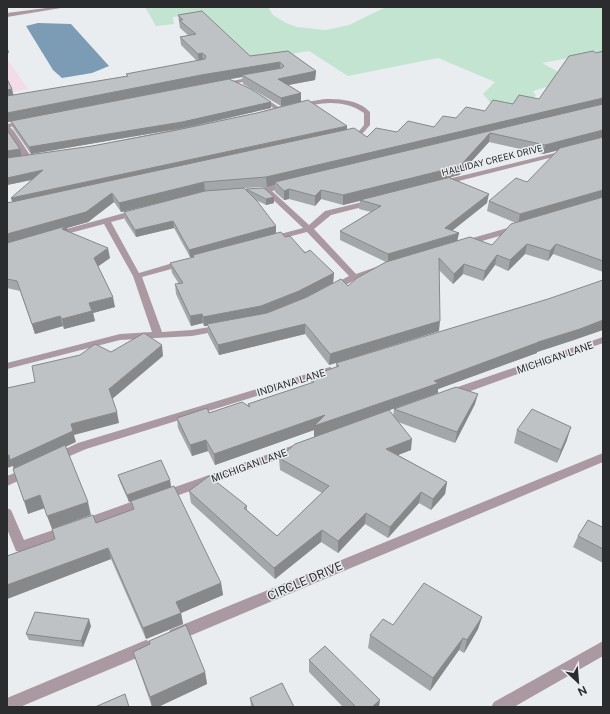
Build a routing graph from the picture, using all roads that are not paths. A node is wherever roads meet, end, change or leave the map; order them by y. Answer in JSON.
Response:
{"nodes":[{"id":1,"x":65,"y":7,"type":"edge"},
{"id":2,"x":7,"y":15,"type":"edge"},
{"id":3,"x":266,"y":76,"type":"edge"},
{"id":4,"x":231,"y":82,"type":"junction"},
{"id":5,"x":216,"y":84,"type":"edge"},
{"id":6,"x":242,"y":88,"type":"edge"},
{"id":7,"x":254,"y":93,"type":"edge"},
{"id":8,"x":287,"y":109,"type":"junction"},
{"id":9,"x":272,"y":112,"type":"edge"},
{"id":10,"x":30,"y":122,"type":"edge"},
{"id":11,"x":7,"y":127,"type":"edge"},
{"id":12,"x":342,"y":137,"type":"edge"},
{"id":13,"x":572,"y":150,"type":"edge"},
{"id":14,"x":28,"y":158,"type":"edge"},
{"id":15,"x":298,"y":182,"type":"edge"},
{"id":16,"x":433,"y":186,"type":"edge"},
{"id":17,"x":268,"y":190,"type":"junction"},
{"id":18,"x":244,"y":192,"type":"edge"},
{"id":19,"x":378,"y":200,"type":"edge"},
{"id":20,"x":144,"y":210,"type":"edge"},
{"id":21,"x":106,"y":221,"type":"junction"},
{"id":22,"x":528,"y":225,"type":"edge"},
{"id":23,"x":309,"y":229,"type":"junction"},
{"id":24,"x":45,"y":238,"type":"edge"},
{"id":25,"x":264,"y":241,"type":"edge"},
{"id":26,"x":460,"y":245,"type":"edge"},
{"id":27,"x":189,"y":262,"type":"edge"},
{"id":28,"x":392,"y":265,"type":"edge"},
{"id":29,"x":137,"y":276,"type":"junction"},
{"id":30,"x":354,"y":277,"type":"junction"},
{"id":31,"x":322,"y":294,"type":"edge"},
{"id":32,"x":228,"y":326,"type":"edge"},
{"id":33,"x":158,"y":335,"type":"junction"},
{"id":34,"x":603,"y":340,"type":"edge"},
{"id":35,"x":7,"y":366,"type":"edge"},
{"id":36,"x":339,"y":367,"type":"edge"},
{"id":37,"x":440,"y":397,"type":"edge"},
{"id":38,"x":305,"y":445,"type":"edge"},
{"id":39,"x":603,"y":457,"type":"edge"},
{"id":40,"x":48,"y":462,"type":"edge"},
{"id":41,"x":34,"y":468,"type":"edge"},
{"id":42,"x":7,"y":481,"type":"edge"},
{"id":43,"x":7,"y":513,"type":"edge"},
{"id":44,"x":603,"y":648,"type":"edge"},
{"id":45,"x":7,"y":705,"type":"edge"},
{"id":46,"x":498,"y":707,"type":"edge"}],
"edges":[{"from":1,"to":2,"type":"street"},
{"from":3,"to":4,"type":"street"},
{"from":4,"to":5,"type":"street"},
{"from":4,"to":6,"type":"street"},
{"from":7,"to":8,"type":"street"},
{"from":8,"to":9,"type":"street"},
{"from":8,"to":12,"type":"street"},
{"from":10,"to":11,"type":"street"},
{"from":11,"to":14,"type":"street"},
{"from":13,"to":16,"type":"street","name":"HALLIDAY CREEK DRIVE"},
{"from":15,"to":17,"type":"street"},
{"from":17,"to":18,"type":"street"},
{"from":17,"to":23,"type":"street"},
{"from":19,"to":23,"type":"street"},
{"from":20,"to":21,"type":"street"},
{"from":21,"to":24,"type":"street"},
{"from":21,"to":29,"type":"street"},
{"from":22,"to":26,"type":"street"},
{"from":23,"to":25,"type":"street"},
{"from":23,"to":30,"type":"street"},
{"from":27,"to":29,"type":"street"},
{"from":28,"to":30,"type":"street"},
{"from":29,"to":33,"type":"street"},
{"from":30,"to":31,"type":"street"},
{"from":32,"to":33,"type":"street"},
{"from":33,"to":35,"type":"street"},
{"from":34,"to":37,"type":"street","name":"MICHIGAN LANE"},
{"from":36,"to":40,"type":"street","name":"INDIANA LANE"},
{"from":38,"to":43,"type":"street","name":"MICHIGAN LANE"},
{"from":39,"to":45,"type":"street","name":"CIRCLE DRIVE"},
{"from":41,"to":42,"type":"street"},
{"from":44,"to":46,"type":"street"}]}
